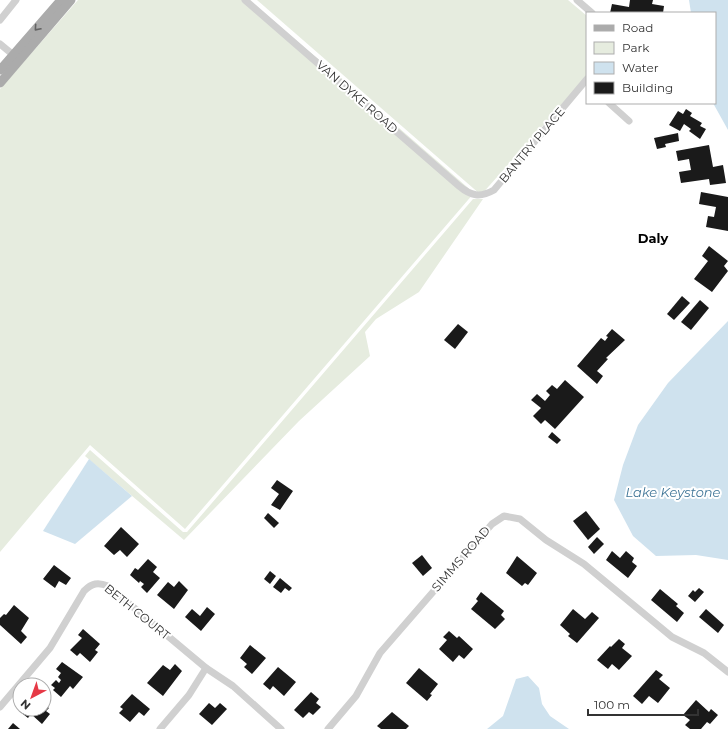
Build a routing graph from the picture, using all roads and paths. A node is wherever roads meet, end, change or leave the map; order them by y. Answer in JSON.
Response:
{"nodes":[{"id":1,"x":16,"y":0,"type":"edge"},
{"id":2,"x":61,"y":0,"type":"edge"},
{"id":3,"x":71,"y":0,"type":"edge"},
{"id":4,"x":245,"y":0,"type":"edge"},
{"id":5,"x":577,"y":0,"type":"edge"},
{"id":6,"x":591,"y":12,"type":"edge"},
{"id":7,"x":0,"y":20,"type":"edge"},
{"id":8,"x":0,"y":44,"type":"edge"},
{"id":9,"x":16,"y":58,"type":"junction"},
{"id":10,"x":0,"y":70,"type":"edge"},
{"id":11,"x":586,"y":82,"type":"edge"},
{"id":12,"x":0,"y":83,"type":"edge"},
{"id":13,"x":610,"y":104,"type":"edge"},
{"id":14,"x":629,"y":120,"type":"dead end"},
{"id":15,"x":469,"y":194,"type":"joint"},
{"id":16,"x":206,"y":668,"type":"junction"},
{"id":17,"x":728,"y":672,"type":"edge"},
{"id":18,"x":0,"y":706,"type":"edge"},
{"id":19,"x":160,"y":729,"type":"edge"},
{"id":20,"x":281,"y":729,"type":"edge"},
{"id":21,"x":328,"y":729,"type":"edge"}],
"edges":[{"from":1,"to":7,"type":"street"},
{"from":2,"to":9,"type":"main road","one_way":true},
{"from":3,"to":9,"type":"main road"},
{"from":4,"to":15,"type":"street","name":"VAN DYKE ROAD"},
{"from":5,"to":6,"type":"street"},
{"from":8,"to":9,"type":"street"},
{"from":9,"to":10,"type":"main road"},
{"from":9,"to":12,"type":"main road"},
{"from":11,"to":15,"type":"street","name":"BANTRY PLACE"},
{"from":13,"to":14,"type":"street"},
{"from":16,"to":18,"type":"street","name":"BETH COURT"},
{"from":16,"to":19,"type":"street"},
{"from":16,"to":20,"type":"street","name":"BETH COURT"},
{"from":17,"to":21,"type":"street","name":"SIMMS ROAD"}]}
